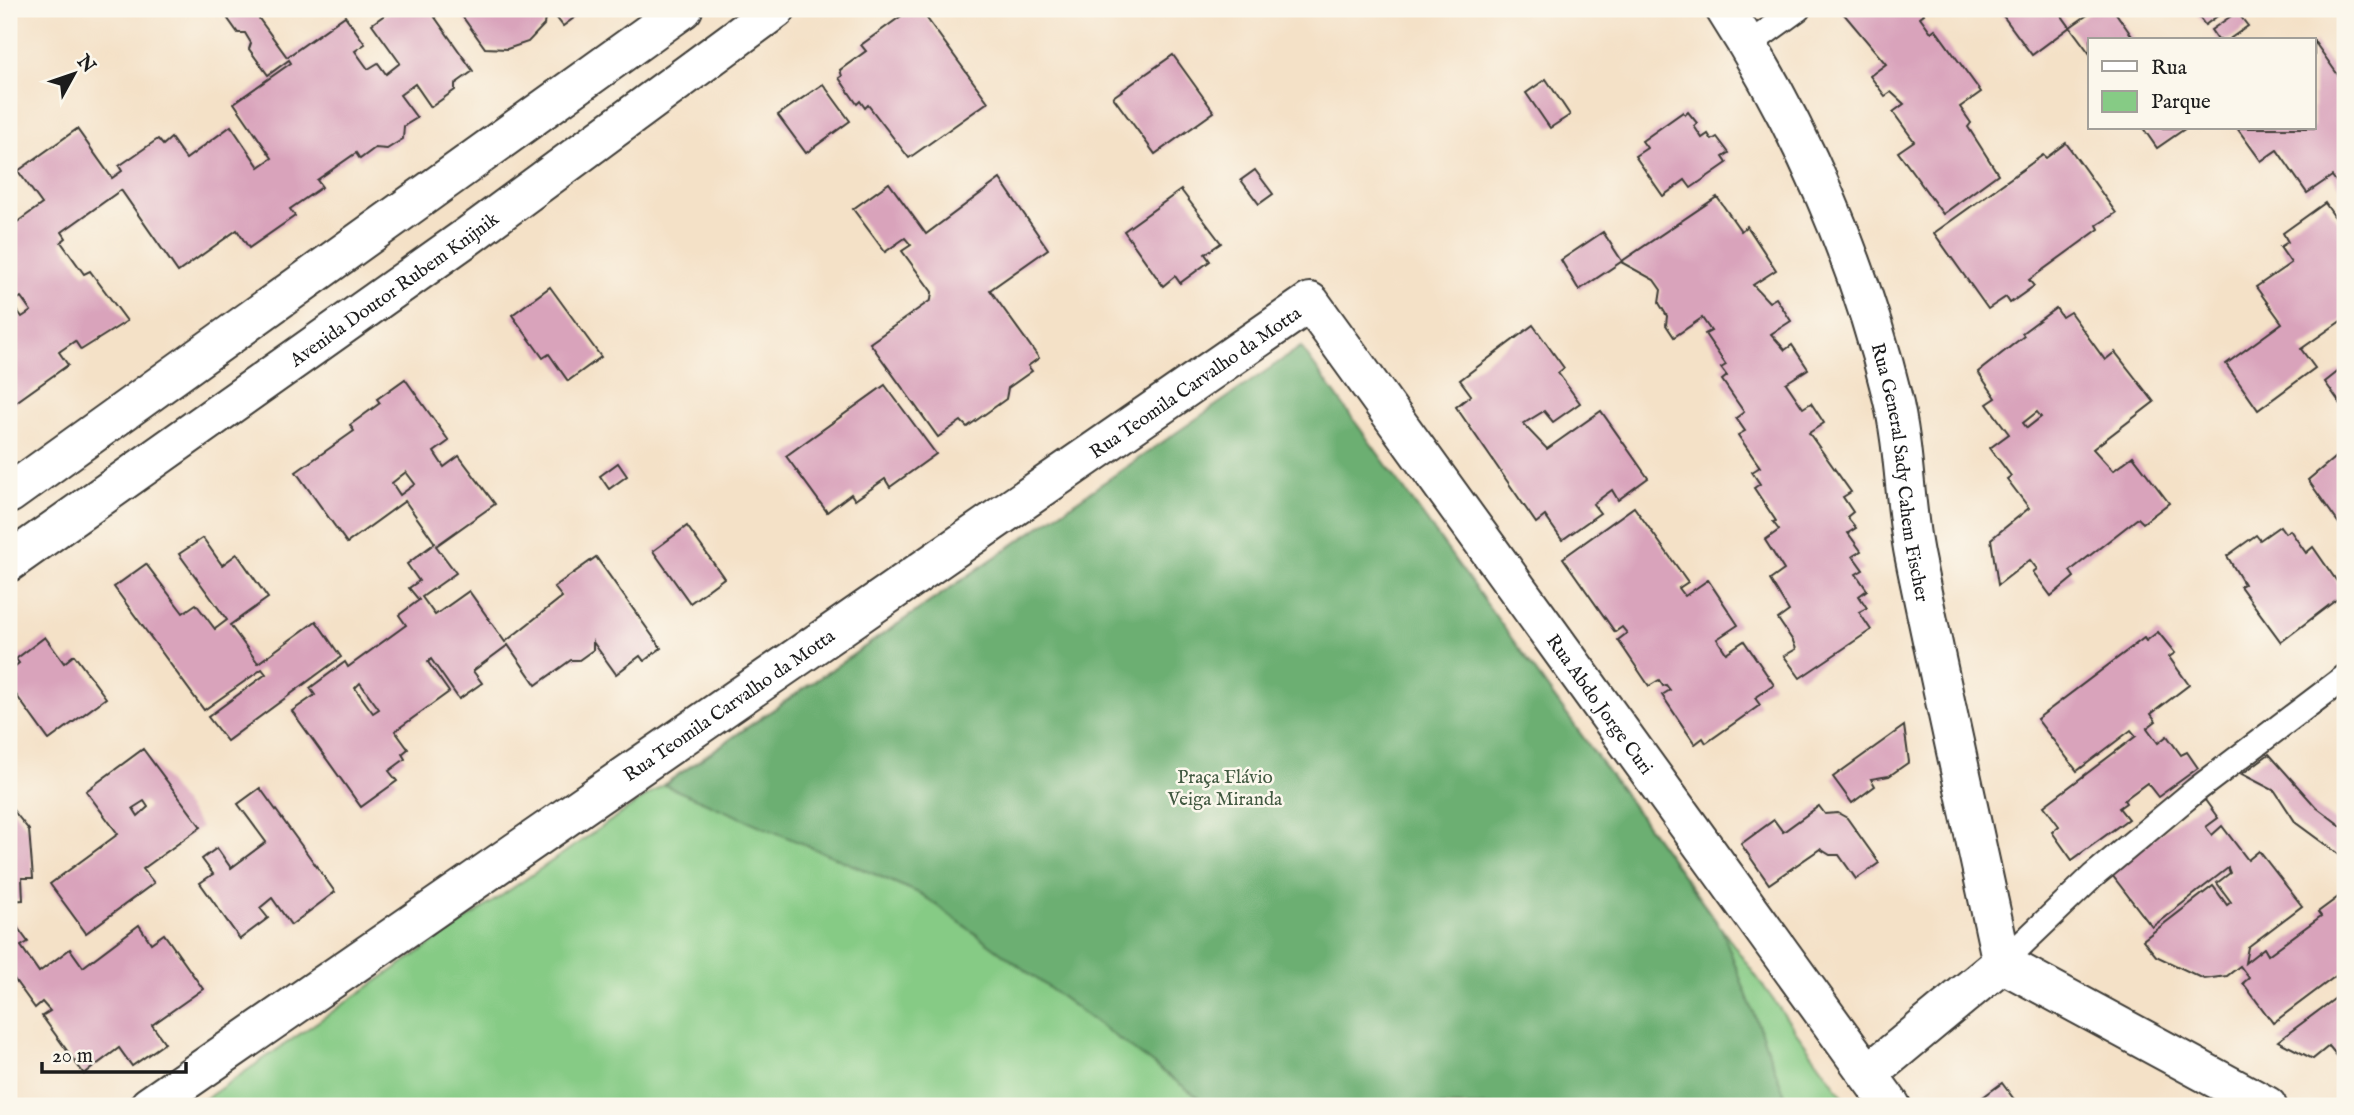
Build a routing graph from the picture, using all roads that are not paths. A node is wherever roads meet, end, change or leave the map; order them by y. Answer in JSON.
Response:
{"nodes":[{"id":1,"x":683,"y":9,"type":"edge"},
{"id":2,"x":776,"y":9,"type":"edge"},
{"id":3,"x":1725,"y":9,"type":"edge"},
{"id":4,"x":1798,"y":9,"type":"edge"},
{"id":5,"x":1748,"y":45,"type":"junction"},
{"id":6,"x":432,"y":190,"type":"junction"},
{"id":7,"x":467,"y":237,"type":"junction"},
{"id":8,"x":1310,"y":302,"type":"joint"},
{"id":9,"x":9,"y":494,"type":"edge"},
{"id":10,"x":9,"y":562,"type":"edge"},
{"id":11,"x":2345,"y":677,"type":"edge"},
{"id":12,"x":2002,"y":963,"type":"junction"},
{"id":13,"x":1868,"y":1074,"type":"junction"},
{"id":14,"x":149,"y":1106,"type":"edge"},
{"id":15,"x":1891,"y":1106,"type":"edge"},
{"id":16,"x":2267,"y":1106,"type":"edge"}],
"edges":[{"from":1,"to":6,"type":"street"},
{"from":2,"to":7,"type":"street","name":"Avenida Doutor Rubem Knijnik"},
{"from":3,"to":5,"type":"street","name":"Rua General Sady Cahem Fischer"},
{"from":4,"to":5,"type":"lane"},
{"from":5,"to":12,"type":"street","name":"Rua General Sady Cahem Fischer"},
{"from":6,"to":7,"type":"street"},
{"from":6,"to":9,"type":"street"},
{"from":7,"to":10,"type":"street","name":"Avenida Doutor Rubem Knijnik"},
{"from":8,"to":13,"type":"street","name":"Rua Abdo Jorge Curi"},
{"from":8,"to":14,"type":"street","name":"Rua Teomila Carvalho da Motta"},
{"from":11,"to":12,"type":"lane"},
{"from":12,"to":13,"type":"street"},
{"from":12,"to":16,"type":"street"},
{"from":13,"to":15,"type":"street","name":"Rua Abdo Jorge Curi"}]}
